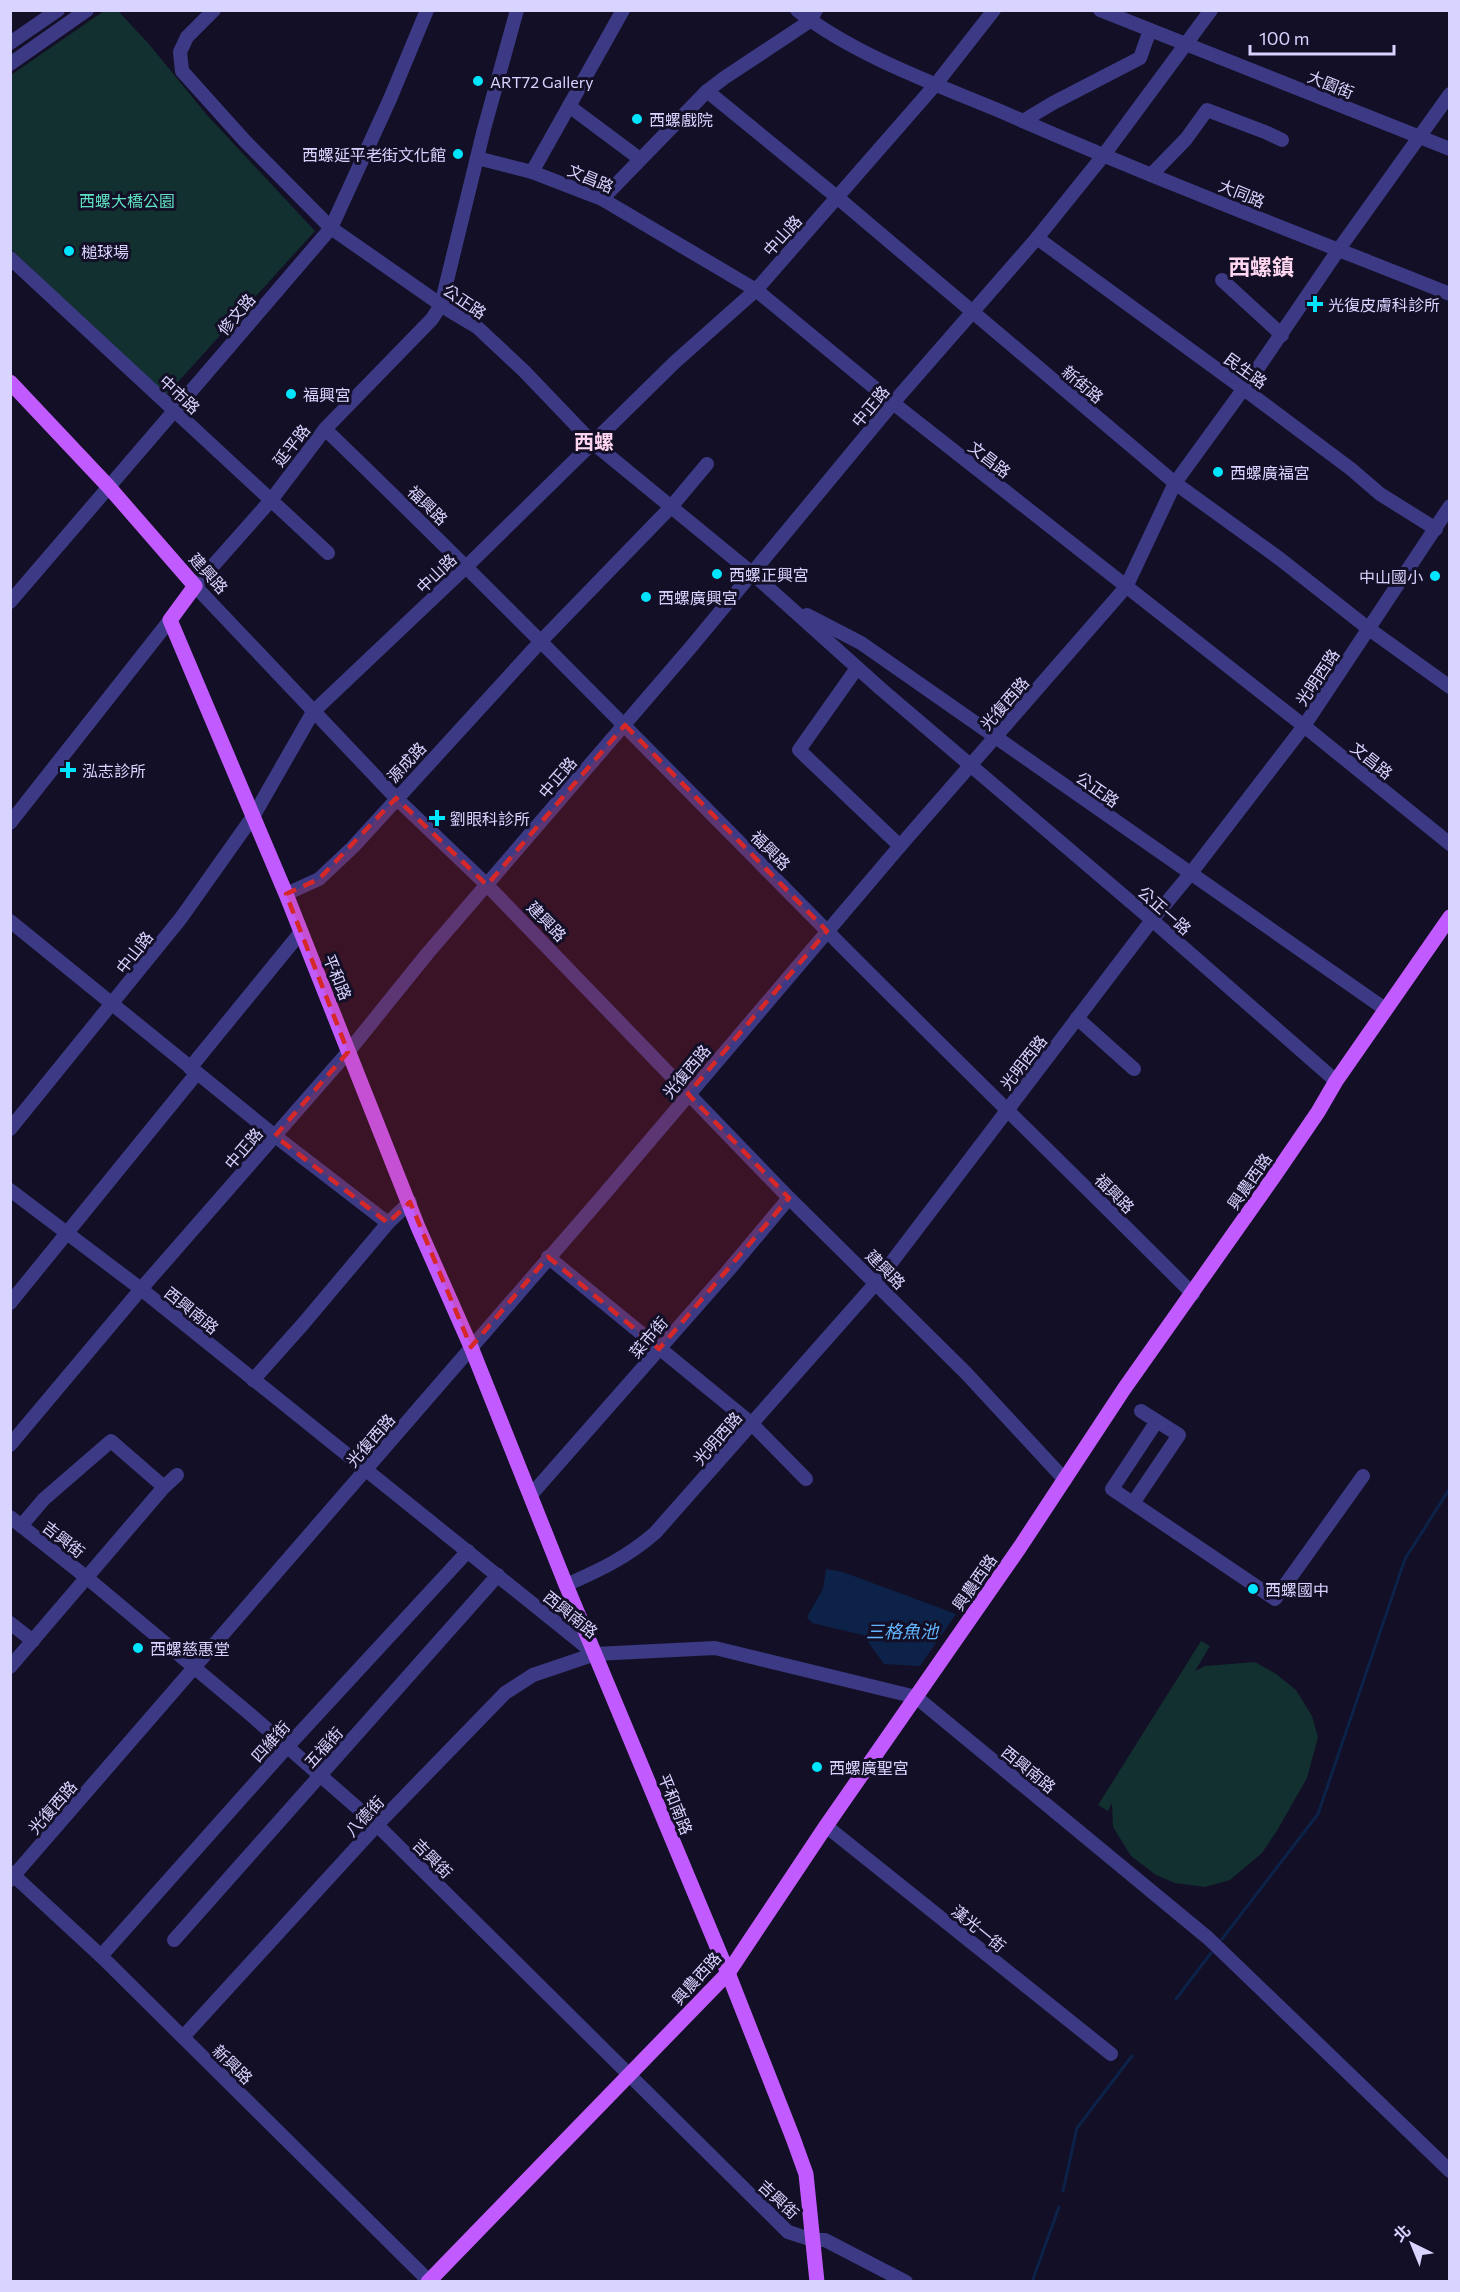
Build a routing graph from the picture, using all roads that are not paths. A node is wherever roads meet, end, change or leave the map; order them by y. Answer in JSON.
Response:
{"nodes":[{"id":1,"x":58,"y":10,"type":"edge"},
{"id":2,"x":87,"y":10,"type":"edge"},
{"id":3,"x":214,"y":10,"type":"edge"},
{"id":4,"x":427,"y":10,"type":"edge"},
{"id":5,"x":517,"y":10,"type":"edge"},
{"id":6,"x":623,"y":10,"type":"edge"},
{"id":7,"x":797,"y":10,"type":"edge"},
{"id":8,"x":994,"y":10,"type":"edge"},
{"id":9,"x":1211,"y":10,"type":"edge"},
{"id":10,"x":1109,"y":12,"type":"edge"},
{"id":11,"x":813,"y":16,"type":"edge"},
{"id":12,"x":1150,"y":30,"type":"junction"},
{"id":13,"x":10,"y":43,"type":"edge"},
{"id":14,"x":1186,"y":44,"type":"junction"},
{"id":15,"x":10,"y":64,"type":"edge"},
{"id":16,"x":936,"y":84,"type":"junction"},
{"id":17,"x":707,"y":91,"type":"junction"},
{"id":18,"x":1449,"y":94,"type":"edge"},
{"id":19,"x":568,"y":106,"type":"junction"},
{"id":20,"x":1023,"y":121,"type":"junction"},
{"id":21,"x":1419,"y":136,"type":"junction"},
{"id":22,"x":1282,"y":140,"type":"dead end"},
{"id":23,"x":1449,"y":149,"type":"edge"},
{"id":24,"x":1103,"y":156,"type":"junction"},
{"id":25,"x":477,"y":158,"type":"junction"},
{"id":26,"x":640,"y":159,"type":"junction"},
{"id":27,"x":532,"y":172,"type":"junction"},
{"id":28,"x":1151,"y":175,"type":"junction"},
{"id":29,"x":838,"y":198,"type":"junction"},
{"id":30,"x":602,"y":199,"type":"junction"},
{"id":31,"x":331,"y":228,"type":"junction"},
{"id":32,"x":1037,"y":238,"type":"junction"},
{"id":33,"x":1339,"y":249,"type":"junction"},
{"id":34,"x":10,"y":258,"type":"edge"},
{"id":35,"x":1222,"y":280,"type":"dead end"},
{"id":36,"x":756,"y":290,"type":"junction"},
{"id":37,"x":1449,"y":294,"type":"edge"},
{"id":38,"x":441,"y":305,"type":"junction"},
{"id":39,"x":971,"y":312,"type":"junction"},
{"id":40,"x":1281,"y":335,"type":"junction"},
{"id":41,"x":10,"y":381,"type":"edge"},
{"id":42,"x":1244,"y":389,"type":"junction"},
{"id":43,"x":893,"y":403,"type":"junction"},
{"id":44,"x":174,"y":412,"type":"junction"},
{"id":45,"x":326,"y":429,"type":"junction"},
{"id":46,"x":592,"y":442,"type":"junction"},
{"id":47,"x":707,"y":464,"type":"dead end"},
{"id":48,"x":1175,"y":483,"type":"junction"},
{"id":49,"x":108,"y":486,"type":"junction"},
{"id":50,"x":272,"y":499,"type":"junction"},
{"id":51,"x":1449,"y":506,"type":"edge"},
{"id":52,"x":671,"y":507,"type":"junction"},
{"id":53,"x":1436,"y":529,"type":"junction"},
{"id":54,"x":328,"y":553,"type":"dead end"},
{"id":55,"x":465,"y":568,"type":"junction"},
{"id":56,"x":753,"y":574,"type":"junction"},
{"id":57,"x":195,"y":586,"type":"junction"},
{"id":58,"x":1126,"y":587,"type":"junction"},
{"id":59,"x":10,"y":602,"type":"edge"},
{"id":60,"x":788,"y":605,"type":"junction"},
{"id":61,"x":170,"y":620,"type":"junction"},
{"id":62,"x":1369,"y":628,"type":"junction"},
{"id":63,"x":542,"y":640,"type":"junction"},
{"id":64,"x":857,"y":668,"type":"junction"},
{"id":65,"x":1449,"y":687,"type":"edge"},
{"id":66,"x":313,"y":712,"type":"junction"},
{"id":67,"x":625,"y":725,"type":"junction"},
{"id":68,"x":1304,"y":726,"type":"junction"},
{"id":69,"x":995,"y":738,"type":"junction"},
{"id":70,"x":972,"y":766,"type":"junction"},
{"id":71,"x":396,"y":798,"type":"junction"},
{"id":72,"x":254,"y":815,"type":"junction"},
{"id":73,"x":10,"y":823,"type":"edge"},
{"id":74,"x":1449,"y":844,"type":"edge"},
{"id":75,"x":900,"y":846,"type":"junction"},
{"id":76,"x":1191,"y":873,"type":"junction"},
{"id":77,"x":487,"y":885,"type":"junction"},
{"id":78,"x":286,"y":894,"type":"junction"},
{"id":79,"x":1449,"y":917,"type":"edge"},
{"id":80,"x":1152,"y":920,"type":"junction"},
{"id":81,"x":10,"y":921,"type":"edge"},
{"id":82,"x":827,"y":931,"type":"junction"},
{"id":83,"x":301,"y":932,"type":"junction"},
{"id":84,"x":112,"y":1005,"type":"junction"},
{"id":85,"x":1385,"y":1009,"type":"junction"},
{"id":86,"x":1077,"y":1018,"type":"junction"},
{"id":87,"x":348,"y":1052,"type":"junction"},
{"id":88,"x":1134,"y":1070,"type":"dead end"},
{"id":89,"x":193,"y":1071,"type":"junction"},
{"id":90,"x":1336,"y":1081,"type":"junction"},
{"id":91,"x":688,"y":1094,"type":"junction"},
{"id":92,"x":1008,"y":1109,"type":"junction"},
{"id":93,"x":10,"y":1129,"type":"edge"},
{"id":94,"x":275,"y":1136,"type":"junction"},
{"id":95,"x":10,"y":1190,"type":"edge"},
{"id":96,"x":789,"y":1198,"type":"junction"},
{"id":97,"x":410,"y":1202,"type":"junction"},
{"id":98,"x":388,"y":1223,"type":"junction"},
{"id":99,"x":67,"y":1233,"type":"junction"},
{"id":100,"x":548,"y":1257,"type":"junction"},
{"id":101,"x":875,"y":1284,"type":"junction"},
{"id":102,"x":141,"y":1289,"type":"junction"},
{"id":103,"x":1193,"y":1293,"type":"junction"},
{"id":104,"x":10,"y":1303,"type":"edge"},
{"id":105,"x":471,"y":1347,"type":"junction"},
{"id":106,"x":659,"y":1349,"type":"junction"},
{"id":107,"x":253,"y":1380,"type":"junction"},
{"id":108,"x":1141,"y":1411,"type":"dead end"},
{"id":109,"x":1157,"y":1421,"type":"junction"},
{"id":110,"x":752,"y":1424,"type":"junction"},
{"id":111,"x":10,"y":1445,"type":"edge"},
{"id":112,"x":366,"y":1469,"type":"junction"},
{"id":113,"x":177,"y":1475,"type":"dead end"},
{"id":114,"x":1363,"y":1476,"type":"dead end"},
{"id":115,"x":806,"y":1479,"type":"dead end"},
{"id":116,"x":1065,"y":1480,"type":"junction"},
{"id":117,"x":164,"y":1487,"type":"junction"},
{"id":118,"x":530,"y":1496,"type":"junction"},
{"id":119,"x":1133,"y":1503,"type":"junction"},
{"id":120,"x":16,"y":1522,"type":"edge"},
{"id":121,"x":468,"y":1551,"type":"junction"},
{"id":122,"x":498,"y":1575,"type":"junction"},
{"id":123,"x":86,"y":1577,"type":"junction"},
{"id":124,"x":566,"y":1585,"type":"junction"},
{"id":125,"x":10,"y":1623,"type":"edge"},
{"id":126,"x":33,"y":1641,"type":"junction"},
{"id":127,"x":595,"y":1654,"type":"junction"},
{"id":128,"x":10,"y":1667,"type":"edge"},
{"id":129,"x":193,"y":1668,"type":"junction"},
{"id":130,"x":916,"y":1697,"type":"junction"},
{"id":131,"x":287,"y":1747,"type":"junction"},
{"id":132,"x":319,"y":1775,"type":"junction"},
{"id":133,"x":377,"y":1825,"type":"junction"},
{"id":134,"x":826,"y":1826,"type":"junction"},
{"id":135,"x":12,"y":1876,"type":"edge"},
{"id":136,"x":174,"y":1940,"type":"dead end"},
{"id":137,"x":101,"y":1956,"type":"junction"},
{"id":138,"x":728,"y":1973,"type":"junction"},
{"id":139,"x":183,"y":2037,"type":"junction"},
{"id":140,"x":1111,"y":2054,"type":"dead end"},
{"id":141,"x":630,"y":2075,"type":"junction"},
{"id":142,"x":1449,"y":2171,"type":"edge"},
{"id":143,"x":813,"y":2240,"type":"junction"},
{"id":144,"x":428,"y":2281,"type":"edge"},
{"id":145,"x":817,"y":2282,"type":"edge"},
{"id":146,"x":906,"y":2282,"type":"edge"}],
"edges":[{"from":1,"to":13,"type":"street"},
{"from":2,"to":15,"type":"street"},
{"from":3,"to":31,"type":"street","name":"公正路"},
{"from":4,"to":31,"type":"street","name":"修文路"},
{"from":5,"to":25,"type":"street","name":"延平路"},
{"from":6,"to":19,"type":"street"},
{"from":7,"to":11,"type":"street","name":"大同路"},
{"from":8,"to":16,"type":"street","name":"中山路"},
{"from":9,"to":14,"type":"street","name":"中正路"},
{"from":10,"to":12,"type":"street","name":"大園街"},
{"from":11,"to":16,"type":"street","name":"大同路"},
{"from":11,"to":17,"type":"street"},
{"from":12,"to":14,"type":"street","name":"大園街"},
{"from":12,"to":20,"type":"street"},
{"from":14,"to":21,"type":"street","name":"大園街"},
{"from":14,"to":24,"type":"street","name":"中正路"},
{"from":16,"to":20,"type":"street","name":"大同路"},
{"from":16,"to":29,"type":"street","name":"中山路"},
{"from":17,"to":26,"type":"street"},
{"from":17,"to":29,"type":"street","name":"新街路"},
{"from":18,"to":21,"type":"street","name":"光復西路"},
{"from":19,"to":26,"type":"street"},
{"from":19,"to":27,"type":"street"},
{"from":20,"to":24,"type":"street","name":"大同路"},
{"from":21,"to":23,"type":"street","name":"大園街"},
{"from":21,"to":33,"type":"street","name":"光復西路"},
{"from":22,"to":28,"type":"street"},
{"from":24,"to":28,"type":"street","name":"大同路"},
{"from":24,"to":32,"type":"street","name":"中正路"},
{"from":25,"to":27,"type":"street","name":"文昌路"},
{"from":25,"to":38,"type":"street","name":"延平路"},
{"from":26,"to":30,"type":"street"},
{"from":27,"to":30,"type":"street","name":"文昌路"},
{"from":28,"to":33,"type":"street","name":"大同路"},
{"from":29,"to":36,"type":"street","name":"中山路"},
{"from":29,"to":39,"type":"street","name":"新街路"},
{"from":30,"to":36,"type":"street","name":"文昌路"},
{"from":31,"to":38,"type":"street","name":"公正路"},
{"from":31,"to":44,"type":"street","name":"修文路"},
{"from":32,"to":39,"type":"street","name":"中正路"},
{"from":32,"to":42,"type":"street","name":"民生路"},
{"from":33,"to":37,"type":"street","name":"大同路"},
{"from":33,"to":40,"type":"street","name":"光復西路"},
{"from":34,"to":44,"type":"street","name":"中市路"},
{"from":35,"to":40,"type":"street"},
{"from":36,"to":43,"type":"street","name":"文昌路"},
{"from":36,"to":46,"type":"street","name":"中山路"},
{"from":38,"to":45,"type":"street","name":"延平路"},
{"from":38,"to":46,"type":"street","name":"公正路"},
{"from":39,"to":43,"type":"street","name":"中正路"},
{"from":39,"to":48,"type":"street","name":"新街路"},
{"from":40,"to":42,"type":"street","name":"光復西路"},
{"from":41,"to":49,"type":"main road","name":"建興路"},
{"from":42,"to":48,"type":"street","name":"光復西路"},
{"from":42,"to":53,"type":"street","name":"民生路"},
{"from":43,"to":56,"type":"street","name":"中正路"},
{"from":43,"to":58,"type":"street","name":"文昌路"},
{"from":44,"to":49,"type":"street","name":"修文路"},
{"from":44,"to":50,"type":"street","name":"中市路"},
{"from":45,"to":50,"type":"street","name":"延平路"},
{"from":45,"to":55,"type":"street","name":"福興路"},
{"from":46,"to":52,"type":"street","name":"公正路"},
{"from":46,"to":55,"type":"street","name":"中山路"},
{"from":47,"to":52,"type":"street","name":"源成路"},
{"from":48,"to":58,"type":"street","name":"光復西路"},
{"from":48,"to":62,"type":"street","name":"新街路"},
{"from":49,"to":57,"type":"main road","name":"建興路"},
{"from":49,"to":59,"type":"street","name":"修文路"},
{"from":50,"to":54,"type":"street","name":"中市路"},
{"from":50,"to":57,"type":"street","name":"延平路"},
{"from":51,"to":53,"type":"street","name":"光明西路"},
{"from":52,"to":56,"type":"street","name":"公正路"},
{"from":52,"to":63,"type":"street","name":"源成路"},
{"from":53,"to":62,"type":"street","name":"光明西路"},
{"from":55,"to":63,"type":"street","name":"福興路"},
{"from":55,"to":66,"type":"street","name":"中山路"},
{"from":56,"to":60,"type":"street","name":"公正路"},
{"from":56,"to":67,"type":"street","name":"中正路"},
{"from":57,"to":61,"type":"main road","name":"延平路"},
{"from":57,"to":66,"type":"street","name":"建興路"},
{"from":58,"to":68,"type":"street","name":"文昌路"},
{"from":58,"to":69,"type":"street","name":"光復西路"},
{"from":60,"to":64,"type":"street","name":"公正路"},
{"from":60,"to":69,"type":"street","name":"公正路"},
{"from":61,"to":72,"type":"main road","name":"平和路"},
{"from":61,"to":73,"type":"street","name":"延平路"},
{"from":62,"to":65,"type":"street","name":"新街路"},
{"from":62,"to":68,"type":"street","name":"光明西路"},
{"from":63,"to":67,"type":"street","name":"福興路"},
{"from":63,"to":71,"type":"street","name":"源成路"},
{"from":64,"to":70,"type":"street","name":"公正路"},
{"from":64,"to":75,"type":"street"},
{"from":66,"to":71,"type":"street","name":"建興路"},
{"from":66,"to":72,"type":"street","name":"中山路"},
{"from":67,"to":77,"type":"street","name":"中正路"},
{"from":67,"to":82,"type":"street","name":"福興路"},
{"from":68,"to":74,"type":"street","name":"文昌路"},
{"from":68,"to":76,"type":"street","name":"光明西路"},
{"from":69,"to":70,"type":"street","name":"光復西路"},
{"from":69,"to":76,"type":"street","name":"公正路"},
{"from":70,"to":75,"type":"street","name":"光復西路"},
{"from":70,"to":80,"type":"street","name":"公正一路"},
{"from":71,"to":77,"type":"street","name":"建興路"},
{"from":71,"to":78,"type":"street","name":"源成路"},
{"from":72,"to":78,"type":"main road","name":"平和路"},
{"from":72,"to":84,"type":"street","name":"中山路"},
{"from":75,"to":82,"type":"street","name":"光復西路"},
{"from":76,"to":80,"type":"street","name":"光明西路"},
{"from":76,"to":85,"type":"street","name":"公正路"},
{"from":77,"to":87,"type":"street","name":"中正路"},
{"from":77,"to":91,"type":"street","name":"建興路"},
{"from":78,"to":83,"type":"main road","name":"平和路"},
{"from":79,"to":85,"type":"main road","name":"興農西路"},
{"from":80,"to":86,"type":"street","name":"光明西路"},
{"from":80,"to":90,"type":"street","name":"公正一路"},
{"from":81,"to":84,"type":"street"},
{"from":82,"to":91,"type":"street","name":"光復西路"},
{"from":82,"to":92,"type":"street","name":"福興路"},
{"from":83,"to":87,"type":"main road","name":"平和路"},
{"from":83,"to":89,"type":"street"},
{"from":84,"to":89,"type":"street"},
{"from":84,"to":93,"type":"street","name":"中山路"},
{"from":85,"to":90,"type":"main road","name":"興農西路"},
{"from":86,"to":88,"type":"street"},
{"from":86,"to":92,"type":"street","name":"光明西路"},
{"from":87,"to":94,"type":"street","name":"中正路"},
{"from":87,"to":97,"type":"main road","name":"平和路"},
{"from":89,"to":94,"type":"street"},
{"from":89,"to":99,"type":"street"},
{"from":90,"to":103,"type":"main road","name":"興農西路"},
{"from":91,"to":96,"type":"street","name":"建興路"},
{"from":91,"to":100,"type":"street","name":"光復西路"},
{"from":92,"to":101,"type":"street","name":"光明西路"},
{"from":92,"to":103,"type":"street","name":"福興路"},
{"from":94,"to":98,"type":"street"},
{"from":94,"to":102,"type":"street","name":"中正路"},
{"from":95,"to":99,"type":"street","name":"西興南路"},
{"from":96,"to":101,"type":"street","name":"建興路"},
{"from":96,"to":106,"type":"street","name":"菜市街"},
{"from":97,"to":98,"type":"street"},
{"from":97,"to":105,"type":"main road","name":"平和路"},
{"from":98,"to":107,"type":"street"},
{"from":99,"to":102,"type":"street","name":"西興南路"},
{"from":99,"to":104,"type":"street"},
{"from":100,"to":105,"type":"street","name":"光復西路"},
{"from":100,"to":106,"type":"street"},
{"from":101,"to":110,"type":"street","name":"光明西路"},
{"from":101,"to":116,"type":"street","name":"建興路"},
{"from":102,"to":107,"type":"street","name":"西興南路"},
{"from":102,"to":111,"type":"street","name":"中正路"},
{"from":103,"to":116,"type":"main road","name":"興農西路"},
{"from":105,"to":112,"type":"street","name":"光復西路"},
{"from":105,"to":118,"type":"main road","name":"平和南路"},
{"from":106,"to":110,"type":"street"},
{"from":106,"to":118,"type":"street","name":"菜市街"},
{"from":107,"to":112,"type":"street","name":"西興南路"},
{"from":108,"to":109,"type":"street"},
{"from":109,"to":119,"type":"street"},
{"from":109,"to":119,"type":"street"},
{"from":110,"to":115,"type":"street"},
{"from":110,"to":124,"type":"street","name":"光明西路"},
{"from":112,"to":121,"type":"street","name":"西興南路"},
{"from":112,"to":129,"type":"street","name":"光復西路"},
{"from":113,"to":117,"type":"street"},
{"from":114,"to":119,"type":"street"},
{"from":116,"to":130,"type":"main road","name":"興農西路"},
{"from":117,"to":120,"type":"street"},
{"from":117,"to":123,"type":"street"},
{"from":118,"to":124,"type":"main road","name":"平和南路"},
{"from":120,"to":123,"type":"street","name":"吉興街"},
{"from":121,"to":122,"type":"street","name":"西興南路"},
{"from":121,"to":131,"type":"street","name":"四維街"},
{"from":122,"to":127,"type":"street","name":"西興南路"},
{"from":122,"to":132,"type":"street","name":"五福街"},
{"from":123,"to":126,"type":"street"},
{"from":123,"to":129,"type":"street","name":"吉興街"},
{"from":124,"to":127,"type":"main road","name":"平和南路"},
{"from":125,"to":126,"type":"street"},
{"from":126,"to":128,"type":"street"},
{"from":127,"to":130,"type":"street","name":"西興南路"},
{"from":127,"to":133,"type":"street","name":"八德街"},
{"from":127,"to":138,"type":"main road","name":"平和南路"},
{"from":129,"to":131,"type":"street","name":"吉興街"},
{"from":129,"to":135,"type":"street","name":"光復西路"},
{"from":130,"to":134,"type":"main road","name":"興農西路"},
{"from":130,"to":142,"type":"street","name":"西興南路"},
{"from":131,"to":132,"type":"street","name":"吉興街"},
{"from":131,"to":137,"type":"street","name":"四維街"},
{"from":132,"to":133,"type":"street","name":"吉興街"},
{"from":132,"to":136,"type":"street","name":"五福街"},
{"from":133,"to":139,"type":"street","name":"八德街"},
{"from":133,"to":141,"type":"street","name":"吉興街"},
{"from":134,"to":138,"type":"main road","name":"興農西路"},
{"from":134,"to":140,"type":"street","name":"漢光一街"},
{"from":135,"to":137,"type":"street","name":"新興路"},
{"from":137,"to":139,"type":"street","name":"新興路"},
{"from":138,"to":141,"type":"main road","name":"興農西路"},
{"from":138,"to":143,"type":"main road","name":"平和南路"},
{"from":139,"to":144,"type":"street","name":"新興路"},
{"from":141,"to":143,"type":"street","name":"吉興街"},
{"from":141,"to":144,"type":"main road","name":"興農西路"},
{"from":143,"to":145,"type":"main road","name":"平和南路"},
{"from":143,"to":146,"type":"street","name":"吉興街"}]}
